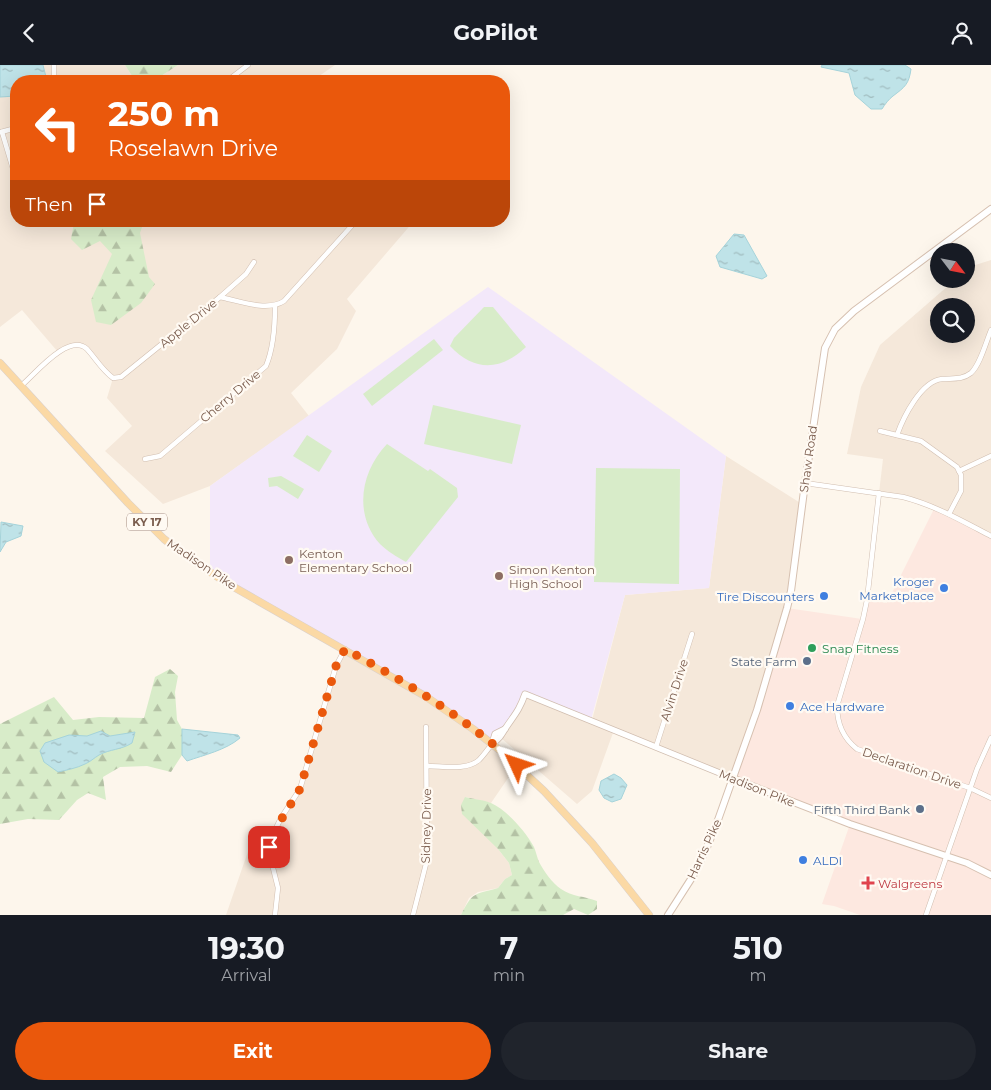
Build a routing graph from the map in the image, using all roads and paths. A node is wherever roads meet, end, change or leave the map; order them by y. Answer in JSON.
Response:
{"nodes":[{"id":1,"x":248,"y":65,"type":"edge"},
{"id":2,"x":235,"y":75,"type":"edge"},
{"id":3,"x":1,"y":133,"type":"edge"},
{"id":4,"x":10,"y":161,"type":"edge"},
{"id":5,"x":991,"y":209,"type":"edge"},
{"id":6,"x":351,"y":227,"type":"edge"},
{"id":7,"x":254,"y":262,"type":"dead end"},
{"id":8,"x":220,"y":297,"type":"junction"},
{"id":9,"x":275,"y":306,"type":"junction"},
{"id":10,"x":991,"y":330,"type":"edge"},
{"id":11,"x":0,"y":363,"type":"edge"},
{"id":12,"x":22,"y":385,"type":"junction"},
{"id":13,"x":880,"y":431,"type":"dead end"},
{"id":14,"x":897,"y":435,"type":"junction"},
{"id":15,"x":991,"y":456,"type":"edge"},
{"id":16,"x":145,"y":459,"type":"dead end"},
{"id":17,"x":959,"y":471,"type":"junction"},
{"id":18,"x":805,"y":483,"type":"junction"},
{"id":19,"x":879,"y":493,"type":"junction"},
{"id":20,"x":949,"y":515,"type":"junction"},
{"id":21,"x":991,"y":536,"type":"edge"},
{"id":22,"x":692,"y":634,"type":"dead end"},
{"id":23,"x":345,"y":649,"type":"junction"},
{"id":24,"x":426,"y":727,"type":"dead end"},
{"id":25,"x":991,"y":738,"type":"edge"},
{"id":26,"x":492,"y":744,"type":"junction"},
{"id":27,"x":656,"y":747,"type":"junction"},
{"id":28,"x":427,"y":766,"type":"junction"},
{"id":29,"x":732,"y":778,"type":"junction"},
{"id":30,"x":970,"y":788,"type":"junction"},
{"id":31,"x":991,"y":798,"type":"edge"},
{"id":32,"x":947,"y":857,"type":"junction"},
{"id":33,"x":991,"y":875,"type":"edge"},
{"id":34,"x":274,"y":915,"type":"edge"},
{"id":35,"x":413,"y":915,"type":"edge"},
{"id":36,"x":649,"y":915,"type":"edge"},
{"id":37,"x":668,"y":915,"type":"edge"},
{"id":38,"x":926,"y":915,"type":"edge"}],
"edges":[{"from":1,"to":2,"type":"street"},
{"from":3,"to":4,"type":"street"},
{"from":5,"to":18,"type":"main road","name":"Shaw Road"},
{"from":6,"to":9,"type":"street"},
{"from":7,"to":8,"type":"street"},
{"from":8,"to":9,"type":"street","name":"Apple Drive"},
{"from":8,"to":12,"type":"street","name":"Apple Drive"},
{"from":9,"to":16,"type":"street","name":"Cherry Drive"},
{"from":10,"to":14,"type":"street"},
{"from":11,"to":12,"type":"main road","name":"Madison Pike","number":"KY 17"},
{"from":12,"to":23,"type":"main road","name":"Madison Pike","number":"KY 17"},
{"from":13,"to":14,"type":"street"},
{"from":14,"to":17,"type":"street"},
{"from":15,"to":17,"type":"street"},
{"from":17,"to":20,"type":"street"},
{"from":18,"to":19,"type":"street"},
{"from":18,"to":29,"type":"main road","name":"Shaw Road"},
{"from":19,"to":20,"type":"street"},
{"from":19,"to":30,"type":"street","name":"Declaration Drive"},
{"from":20,"to":21,"type":"street"},
{"from":22,"to":27,"type":"street","name":"Alvin Drive"},
{"from":23,"to":26,"type":"main road","number":"KY 17"},
{"from":23,"to":34,"type":"street"},
{"from":24,"to":28,"type":"street","name":"Sidney Drive"},
{"from":25,"to":30,"type":"street"},
{"from":26,"to":27,"type":"street","name":"Madison Pike"},
{"from":26,"to":28,"type":"street"},
{"from":26,"to":36,"type":"main road","number":"KY 17"},
{"from":27,"to":29,"type":"street","name":"Madison Pike"},
{"from":28,"to":35,"type":"street","name":"Sidney Drive"},
{"from":29,"to":32,"type":"main road","name":"Madison Pike"},
{"from":29,"to":37,"type":"main road","name":"Harris Pike"},
{"from":30,"to":31,"type":"street","name":"Declaration Drive"},
{"from":30,"to":32,"type":"street"},
{"from":32,"to":33,"type":"main road","name":"Madison Pike"},
{"from":32,"to":38,"type":"street"}]}
